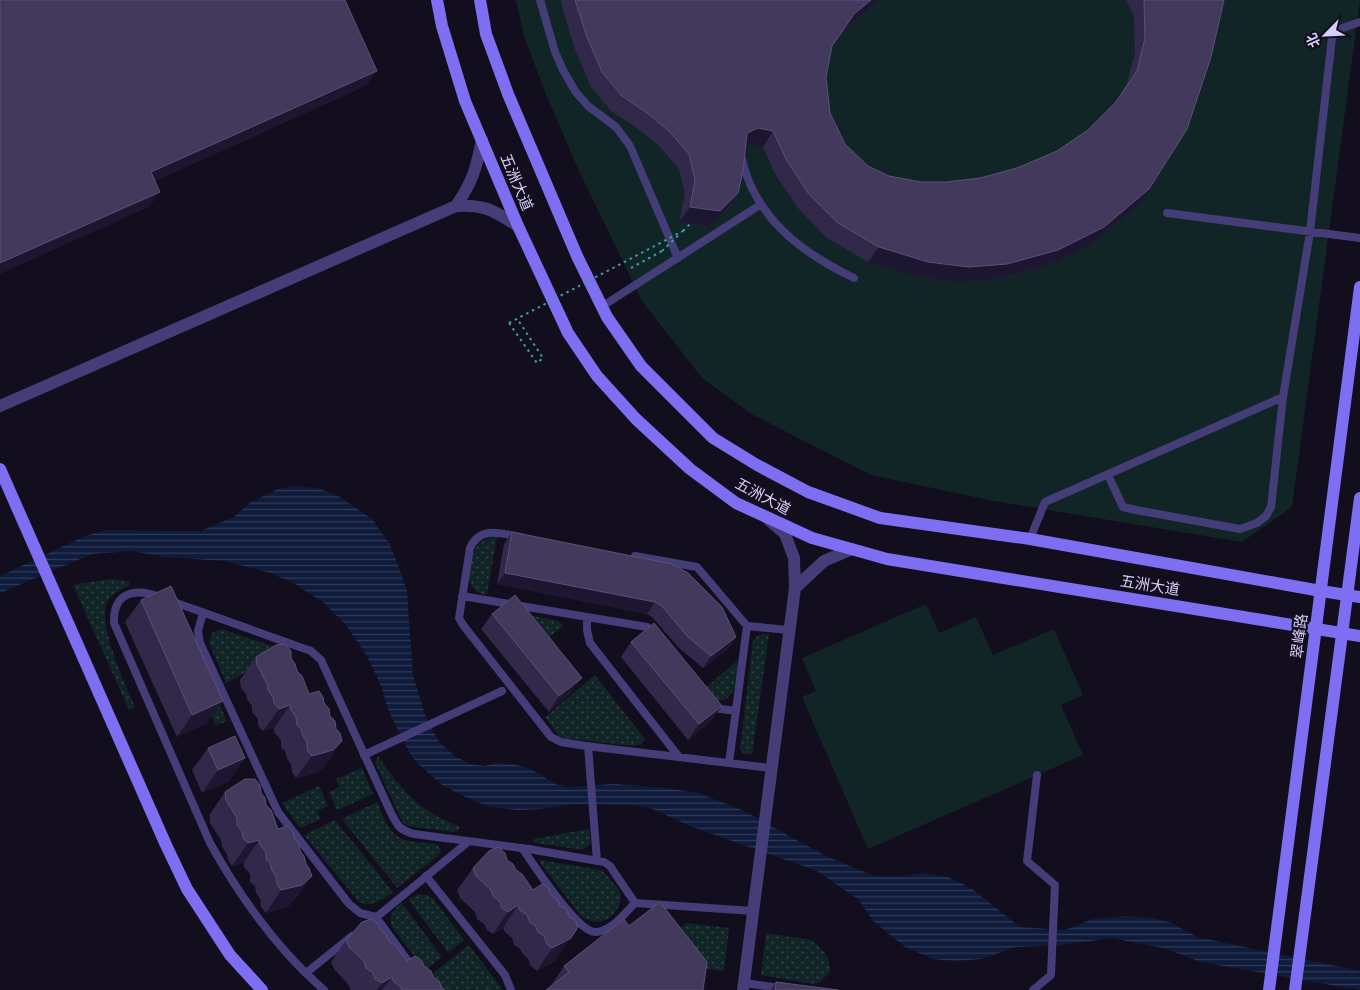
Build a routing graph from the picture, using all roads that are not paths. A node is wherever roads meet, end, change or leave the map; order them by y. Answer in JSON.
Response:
{"nodes":[{"id":1,"x":437,"y":0,"type":"edge"},
{"id":2,"x":480,"y":0,"type":"edge"},
{"id":3,"x":540,"y":0,"type":"edge"},
{"id":4,"x":1360,"y":22,"type":"edge"},
{"id":5,"x":482,"y":140,"type":"junction"},
{"id":6,"x":741,"y":155,"type":"edge"},
{"id":7,"x":760,"y":205,"type":"junction"},
{"id":8,"x":456,"y":206,"type":"junction"},
{"id":9,"x":1167,"y":212,"type":"dead end"},
{"id":10,"x":518,"y":226,"type":"junction"},
{"id":11,"x":1310,"y":232,"type":"junction"},
{"id":12,"x":1360,"y":238,"type":"edge"},
{"id":13,"x":678,"y":258,"type":"junction"},
{"id":14,"x":854,"y":278,"type":"dead end"},
{"id":15,"x":1360,"y":287,"type":"edge"},
{"id":16,"x":601,"y":307,"type":"junction"},
{"id":17,"x":1283,"y":397,"type":"junction"},
{"id":18,"x":0,"y":406,"type":"edge"},
{"id":19,"x":0,"y":469,"type":"edge"},
{"id":20,"x":1108,"y":475,"type":"junction"},
{"id":21,"x":1360,"y":498,"type":"edge"},
{"id":22,"x":765,"y":516,"type":"junction"},
{"id":23,"x":1030,"y":538,"type":"junction"},
{"id":24,"x":531,"y":539,"type":"edge"},
{"id":25,"x":852,"y":549,"type":"junction"},
{"id":26,"x":629,"y":555,"type":"edge"},
{"id":27,"x":795,"y":588,"type":"junction"},
{"id":28,"x":1321,"y":591,"type":"junction"},
{"id":29,"x":462,"y":596,"type":"junction"},
{"id":30,"x":1354,"y":596,"type":"edge"},
{"id":31,"x":202,"y":613,"type":"junction"},
{"id":32,"x":588,"y":618,"type":"junction"},
{"id":33,"x":747,"y":626,"type":"junction"},
{"id":34,"x":1316,"y":629,"type":"junction"},
{"id":35,"x":789,"y":630,"type":"junction"},
{"id":36,"x":1342,"y":634,"type":"junction"},
{"id":37,"x":1360,"y":636,"type":"edge"},
{"id":38,"x":658,"y":642,"type":"edge"},
{"id":39,"x":502,"y":691,"type":"dead end"},
{"id":40,"x":706,"y":702,"type":"edge"},
{"id":41,"x":736,"y":711,"type":"junction"},
{"id":42,"x":588,"y":746,"type":"junction"},
{"id":43,"x":364,"y":755,"type":"junction"},
{"id":44,"x":679,"y":757,"type":"junction"},
{"id":45,"x":729,"y":763,"type":"junction"},
{"id":46,"x":772,"y":768,"type":"junction"},
{"id":47,"x":1037,"y":775,"type":"dead end"},
{"id":48,"x":468,"y":842,"type":"junction"},
{"id":49,"x":522,"y":848,"type":"junction"},
{"id":50,"x":597,"y":861,"type":"junction"},
{"id":51,"x":426,"y":876,"type":"junction"},
{"id":52,"x":635,"y":903,"type":"junction"},
{"id":53,"x":753,"y":911,"type":"junction"},
{"id":54,"x":376,"y":917,"type":"junction"},
{"id":55,"x":369,"y":923,"type":"edge"},
{"id":56,"x":361,"y":929,"type":"edge"},
{"id":57,"x":306,"y":972,"type":"junction"},
{"id":58,"x":421,"y":977,"type":"edge"},
{"id":59,"x":743,"y":987,"type":"edge"},
{"id":60,"x":262,"y":990,"type":"edge"},
{"id":61,"x":324,"y":990,"type":"edge"},
{"id":62,"x":511,"y":990,"type":"edge"},
{"id":63,"x":796,"y":990,"type":"edge"},
{"id":64,"x":1033,"y":990,"type":"edge"},
{"id":65,"x":1269,"y":990,"type":"edge"},
{"id":66,"x":1295,"y":990,"type":"edge"}],
"edges":[{"from":1,"to":5,"type":"main road","name":"五洲大道"},
{"from":2,"to":16,"type":"main road","name":"五洲大道"},
{"from":3,"to":13,"type":"lane"},
{"from":4,"to":11,"type":"lane"},
{"from":5,"to":8,"type":"street"},
{"from":5,"to":10,"type":"main road","name":"五洲大道"},
{"from":6,"to":7,"type":"lane"},
{"from":7,"to":13,"type":"lane"},
{"from":7,"to":14,"type":"lane"},
{"from":8,"to":10,"type":"street"},
{"from":8,"to":18,"type":"street"},
{"from":9,"to":11,"type":"lane"},
{"from":10,"to":22,"type":"main road","name":"五洲大道"},
{"from":11,"to":12,"type":"lane"},
{"from":11,"to":17,"type":"lane"},
{"from":13,"to":16,"type":"lane"},
{"from":15,"to":28,"type":"main road","name":"翠峰路"},
{"from":16,"to":23,"type":"main road","name":"五洲大道"},
{"from":17,"to":20,"type":"lane"},
{"from":17,"to":20,"type":"lane"},
{"from":19,"to":60,"type":"main road"},
{"from":20,"to":23,"type":"lane"},
{"from":21,"to":30,"type":"main road"},
{"from":22,"to":25,"type":"main road","name":"五洲大道"},
{"from":22,"to":27,"type":"street"},
{"from":23,"to":28,"type":"main road","name":"五洲大道"},
{"from":24,"to":29,"type":"lane"},
{"from":25,"to":27,"type":"street"},
{"from":25,"to":34,"type":"main road","name":"五洲大道"},
{"from":26,"to":33,"type":"lane"},
{"from":27,"to":35,"type":"street"},
{"from":28,"to":30,"type":"main road","name":"五洲大道"},
{"from":28,"to":34,"type":"main road","name":"翠峰路"},
{"from":29,"to":32,"type":"lane"},
{"from":29,"to":42,"type":"lane"},
{"from":30,"to":36,"type":"main road"},
{"from":31,"to":43,"type":"lane"},
{"from":31,"to":54,"type":"lane"},
{"from":31,"to":57,"type":"lane"},
{"from":32,"to":38,"type":"lane"},
{"from":32,"to":44,"type":"lane"},
{"from":33,"to":35,"type":"lane"},
{"from":33,"to":41,"type":"lane"},
{"from":34,"to":36,"type":"main road","name":"五洲大道"},
{"from":34,"to":65,"type":"main road","name":"翠峰路"},
{"from":35,"to":46,"type":"street"},
{"from":36,"to":37,"type":"main road","name":"五洲大道"},
{"from":36,"to":66,"type":"main road"},
{"from":39,"to":43,"type":"lane"},
{"from":40,"to":41,"type":"lane"},
{"from":41,"to":45,"type":"lane"},
{"from":42,"to":44,"type":"lane"},
{"from":42,"to":50,"type":"lane"},
{"from":43,"to":48,"type":"lane"},
{"from":44,"to":45,"type":"lane"},
{"from":45,"to":46,"type":"lane"},
{"from":46,"to":53,"type":"street"},
{"from":47,"to":64,"type":"lane"},
{"from":48,"to":49,"type":"lane"},
{"from":48,"to":51,"type":"lane"},
{"from":49,"to":50,"type":"lane"},
{"from":49,"to":52,"type":"lane"},
{"from":50,"to":52,"type":"lane"},
{"from":51,"to":54,"type":"lane"},
{"from":51,"to":62,"type":"lane"},
{"from":52,"to":53,"type":"lane"},
{"from":53,"to":59,"type":"street"},
{"from":54,"to":55,"type":"lane"},
{"from":54,"to":58,"type":"lane"},
{"from":56,"to":57,"type":"lane"},
{"from":57,"to":61,"type":"lane"},
{"from":59,"to":63,"type":"lane"}]}
